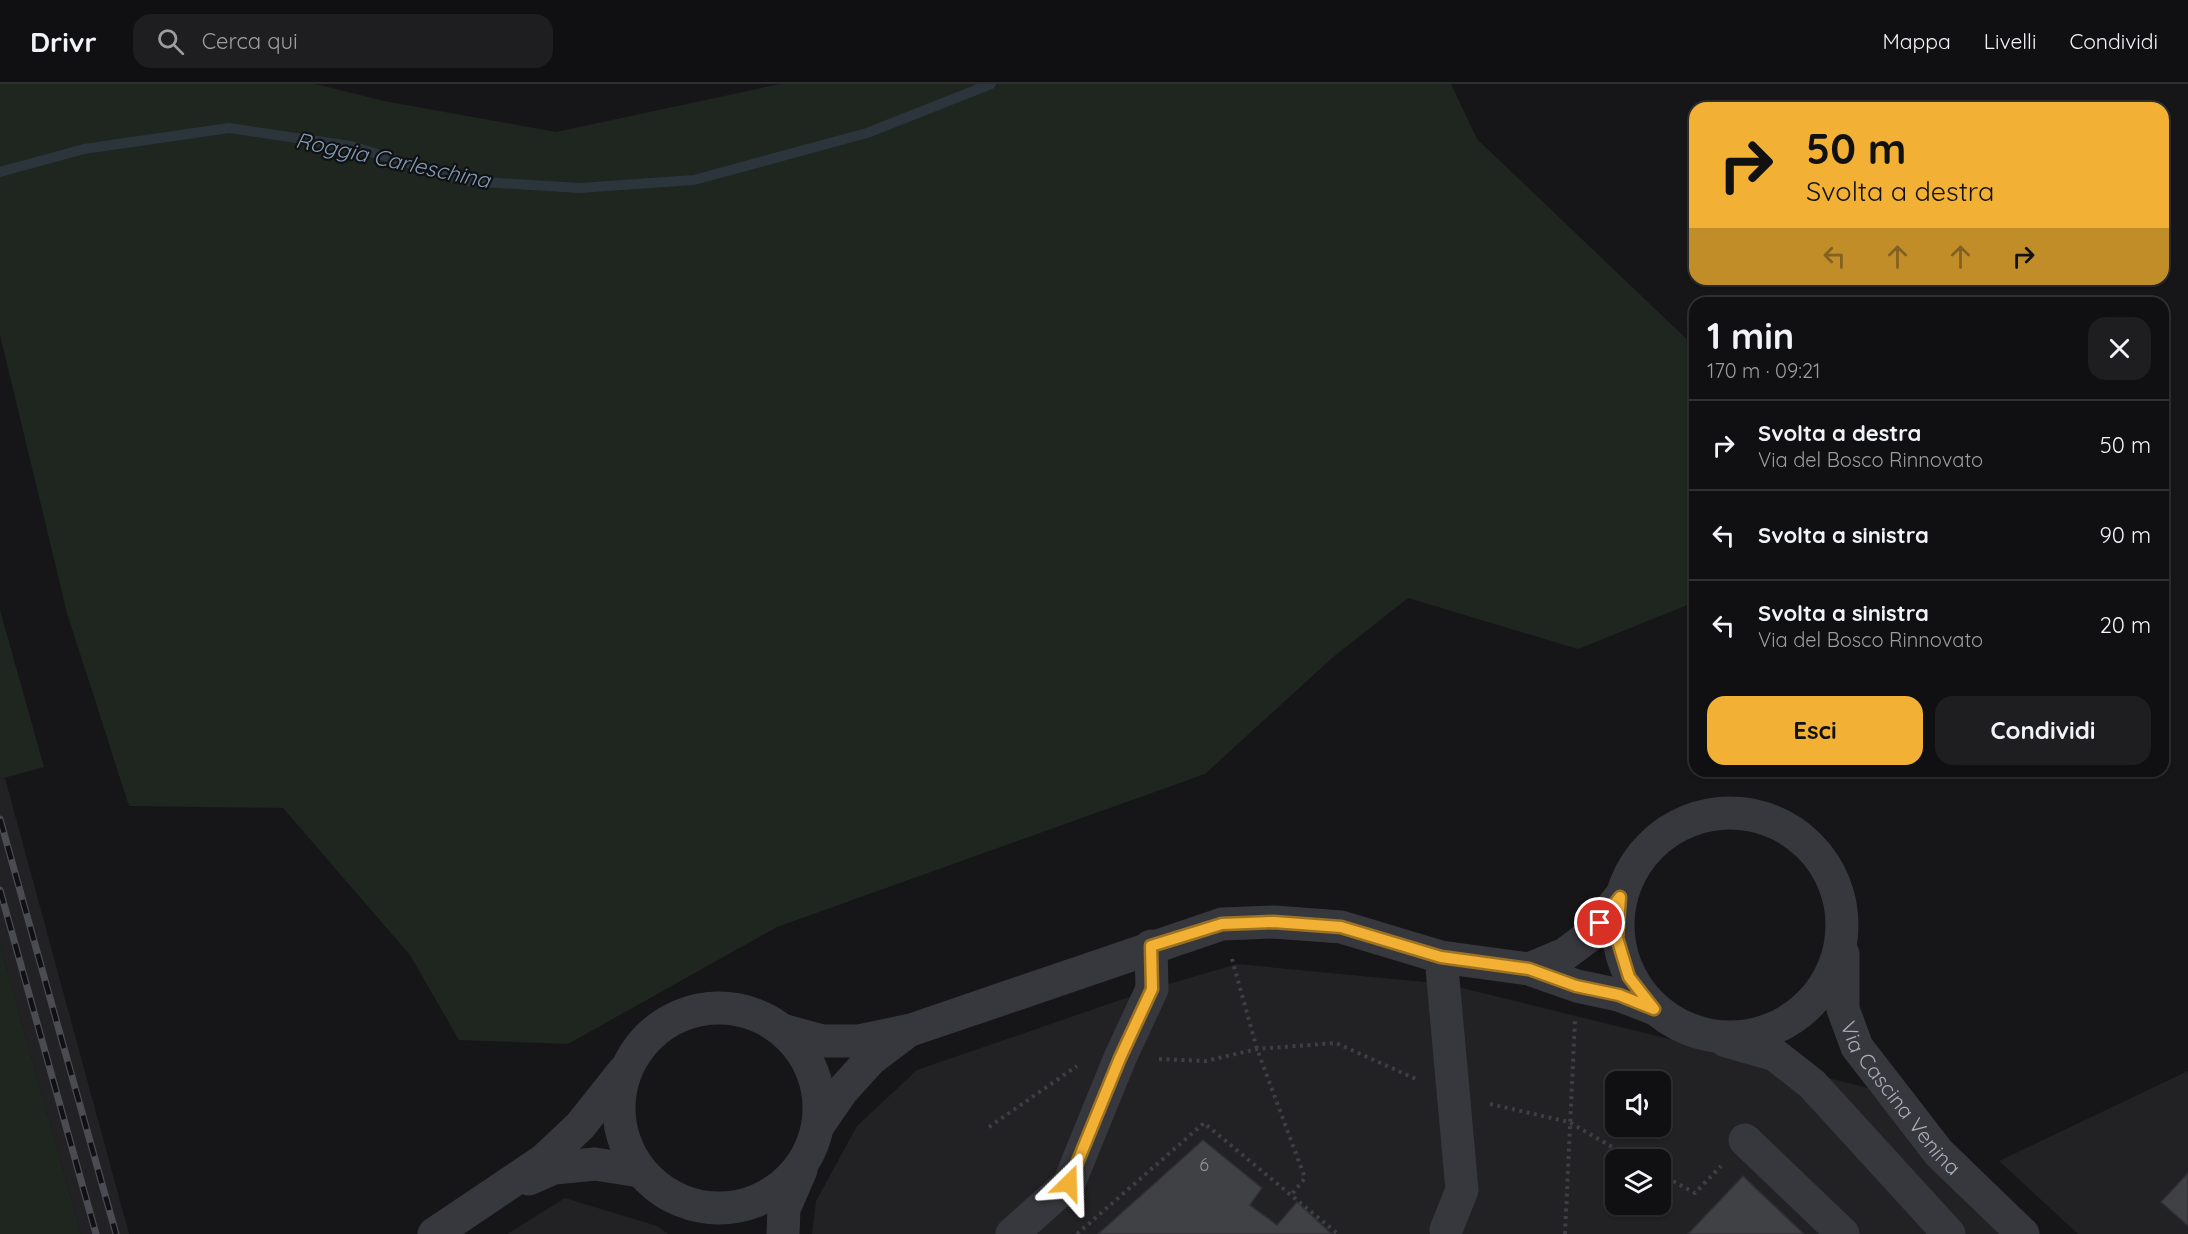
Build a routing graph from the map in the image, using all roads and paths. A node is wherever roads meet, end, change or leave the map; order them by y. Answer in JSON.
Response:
{"nodes":[{"id":1,"x":1620,"y":897,"type":"junction"},
{"id":2,"x":1222,"y":924,"type":"junction"},
{"id":3,"x":1844,"y":930,"type":"junction"},
{"id":4,"x":1151,"y":946,"type":"junction"},
{"id":5,"x":1441,"y":957,"type":"junction"},
{"id":6,"x":1529,"y":969,"type":"junction"},
{"id":7,"x":1576,"y":986,"type":"junction"},
{"id":8,"x":1654,"y":1009,"type":"junction"},
{"id":9,"x":782,"y":1030,"type":"junction"},
{"id":10,"x":910,"y":1030,"type":"junction"},
{"id":11,"x":1710,"y":1036,"type":"junction"},
{"id":12,"x":1257,"y":1049,"type":"junction"},
{"id":13,"x":1120,"y":1058,"type":"junction"},
{"id":14,"x":628,"y":1066,"type":"junction"},
{"id":15,"x":1455,"y":1097,"type":"junction"},
{"id":16,"x":1569,"y":1122,"type":"junction"},
{"id":17,"x":818,"y":1125,"type":"junction"},
{"id":18,"x":989,"y":1127,"type":"dead end"},
{"id":19,"x":1745,"y":1140,"type":"joint"},
{"id":20,"x":1616,"y":1149,"type":"edge"},
{"id":21,"x":805,"y":1159,"type":"junction"},
{"id":22,"x":640,"y":1171,"type":"junction"},
{"id":23,"x":1671,"y":1180,"type":"edge"},
{"id":24,"x":492,"y":1195,"type":"junction"},
{"id":25,"x":1291,"y":1195,"type":"junction"},
{"id":26,"x":684,"y":1203,"type":"junction"},
{"id":27,"x":1446,"y":1230,"type":"dead end"},
{"id":28,"x":435,"y":1234,"type":"edge"},
{"id":29,"x":727,"y":1234,"type":"edge"},
{"id":30,"x":783,"y":1234,"type":"edge"},
{"id":31,"x":1012,"y":1234,"type":"edge"},
{"id":32,"x":1077,"y":1234,"type":"edge"},
{"id":33,"x":1338,"y":1234,"type":"edge"},
{"id":34,"x":1565,"y":1234,"type":"edge"},
{"id":35,"x":1843,"y":1234,"type":"edge"},
{"id":36,"x":1949,"y":1234,"type":"edge"},
{"id":37,"x":2023,"y":1234,"type":"edge"}],
"edges":[{"from":1,"to":3,"type":"street"},
{"from":1,"to":6,"type":"street"},
{"from":1,"to":8,"type":"street"},
{"from":2,"to":4,"type":"street"},
{"from":2,"to":5,"type":"street"},
{"from":2,"to":12,"type":"path"},
{"from":3,"to":11,"type":"street"},
{"from":3,"to":37,"type":"street","name":"Via Cascina Venina"},
{"from":4,"to":10,"type":"street"},
{"from":4,"to":13,"type":"street"},
{"from":5,"to":6,"type":"street"},
{"from":5,"to":15,"type":"street"},
{"from":6,"to":7,"type":"street"},
{"from":7,"to":8,"type":"street"},
{"from":7,"to":16,"type":"path"},
{"from":8,"to":11,"type":"street"},
{"from":9,"to":10,"type":"street"},
{"from":9,"to":14,"type":"street"},
{"from":9,"to":17,"type":"street"},
{"from":10,"to":17,"type":"street"},
{"from":11,"to":36,"type":"street"},
{"from":12,"to":13,"type":"path"},
{"from":12,"to":15,"type":"path"},
{"from":12,"to":25,"type":"path"},
{"from":13,"to":18,"type":"path"},
{"from":13,"to":31,"type":"street"},
{"from":14,"to":22,"type":"street"},
{"from":14,"to":24,"type":"street"},
{"from":15,"to":16,"type":"path"},
{"from":15,"to":27,"type":"street"},
{"from":16,"to":20,"type":"path"},
{"from":16,"to":34,"type":"path"},
{"from":17,"to":21,"type":"street"},
{"from":19,"to":23,"type":"path"},
{"from":19,"to":35,"type":"street"},
{"from":21,"to":26,"type":"street"},
{"from":21,"to":30,"type":"street"},
{"from":22,"to":24,"type":"street"},
{"from":22,"to":26,"type":"street"},
{"from":24,"to":28,"type":"street"},
{"from":25,"to":32,"type":"path"},
{"from":25,"to":33,"type":"path"},
{"from":26,"to":29,"type":"street"}]}
